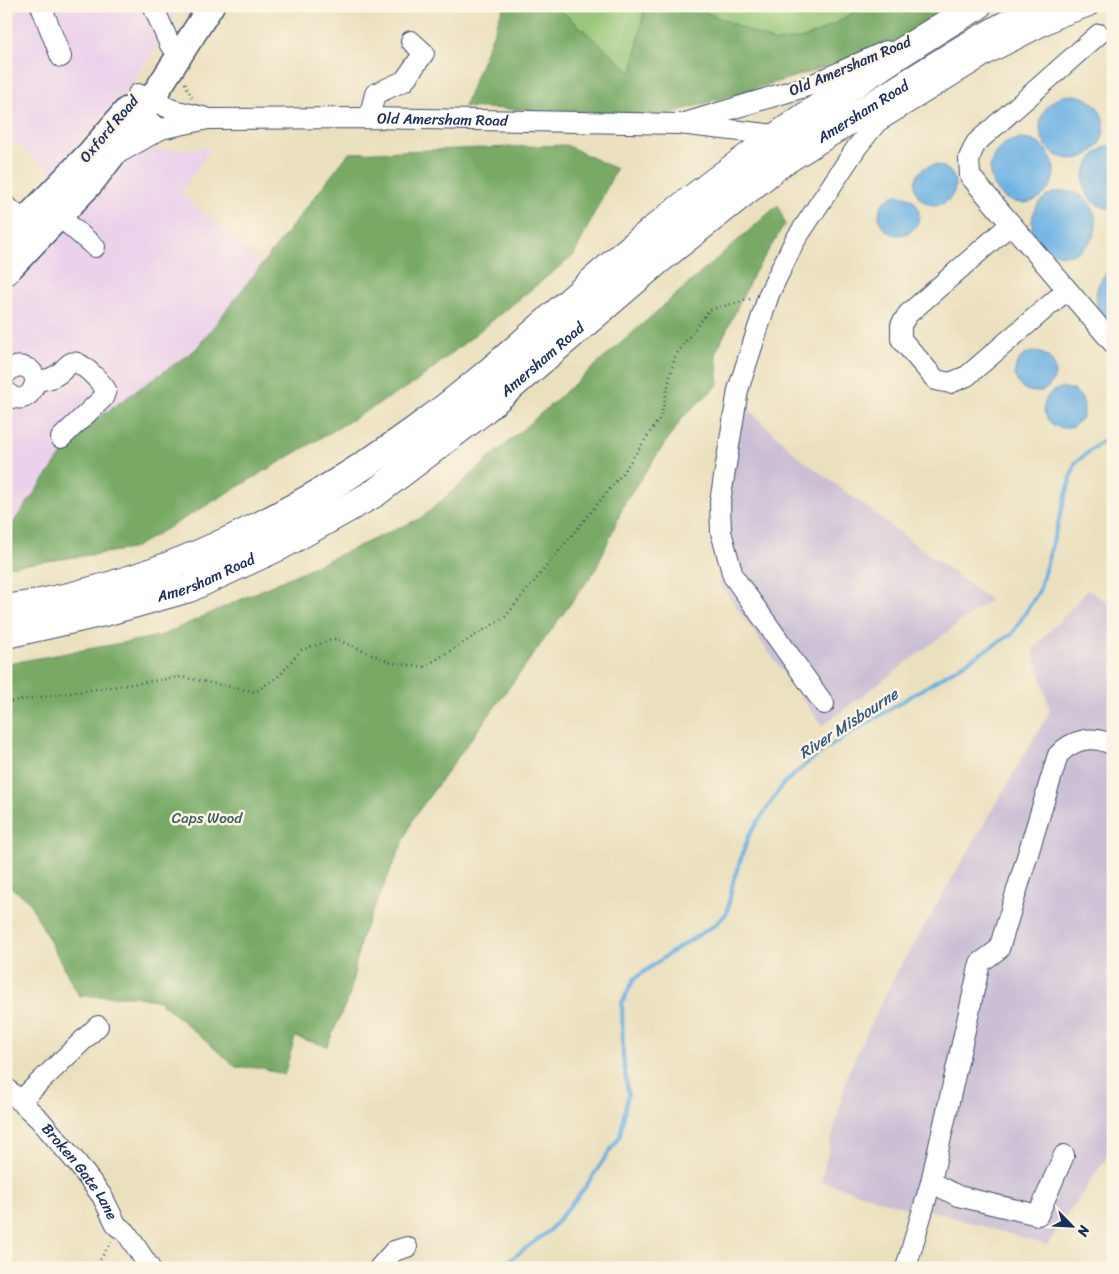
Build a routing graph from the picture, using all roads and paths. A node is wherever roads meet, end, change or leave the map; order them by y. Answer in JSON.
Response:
{"nodes":[{"id":1,"x":41,"y":6,"type":"edge"},
{"id":2,"x":154,"y":6,"type":"edge"},
{"id":3,"x":196,"y":6,"type":"edge"},
{"id":4,"x":211,"y":6,"type":"edge"},
{"id":5,"x":977,"y":6,"type":"edge"},
{"id":6,"x":1040,"y":6,"type":"edge"},
{"id":7,"x":1089,"y":7,"type":"edge"},
{"id":8,"x":935,"y":30,"type":"junction"},
{"id":9,"x":1106,"y":35,"type":"edge"},
{"id":10,"x":411,"y":41,"type":"dead end"},
{"id":11,"x":170,"y":45,"type":"junction"},
{"id":12,"x":62,"y":57,"type":"dead end"},
{"id":13,"x":144,"y":109,"type":"junction"},
{"id":14,"x":853,"y":116,"type":"junction"},
{"id":15,"x":369,"y":118,"type":"junction"},
{"id":16,"x":208,"y":119,"type":"junction"},
{"id":17,"x":678,"y":124,"type":"junction"},
{"id":18,"x":777,"y":135,"type":"junction"},
{"id":19,"x":6,"y":206,"type":"edge"},
{"id":20,"x":60,"y":217,"type":"junction"},
{"id":21,"x":1011,"y":224,"type":"junction"},
{"id":22,"x":34,"y":229,"type":"junction"},
{"id":23,"x":6,"y":240,"type":"edge"},
{"id":24,"x":95,"y":247,"type":"dead end"},
{"id":25,"x":6,"y":272,"type":"edge"},
{"id":26,"x":1067,"y":290,"type":"junction"},
{"id":27,"x":769,"y":294,"type":"junction"},
{"id":28,"x":1113,"y":342,"type":"edge"},
{"id":29,"x":7,"y":377,"type":"edge"},
{"id":30,"x":61,"y":438,"type":"dead end"},
{"id":31,"x":6,"y":609,"type":"edge"},
{"id":32,"x":6,"y":634,"type":"edge"},
{"id":33,"x":6,"y":702,"type":"edge"},
{"id":34,"x":824,"y":704,"type":"dead end"},
{"id":35,"x":1113,"y":745,"type":"edge"},
{"id":36,"x":98,"y":1026,"type":"dead end"},
{"id":37,"x":13,"y":1094,"type":"edge"},
{"id":38,"x":1064,"y":1155,"type":"dead end"},
{"id":39,"x":931,"y":1182,"type":"junction"},
{"id":40,"x":117,"y":1226,"type":"junction"},
{"id":41,"x":407,"y":1247,"type":"dead end"},
{"id":42,"x":95,"y":1268,"type":"edge"},
{"id":43,"x":150,"y":1268,"type":"edge"},
{"id":44,"x":379,"y":1268,"type":"edge"},
{"id":45,"x":906,"y":1268,"type":"edge"}],
"edges":[{"from":1,"to":12,"type":"street"},
{"from":2,"to":11,"type":"street"},
{"from":3,"to":11,"type":"main road","name":"Oxford Road"},
{"from":4,"to":13,"type":"main road"},
{"from":5,"to":8,"type":"highway"},
{"from":6,"to":14,"type":"highway","name":"Amersham Road"},
{"from":7,"to":9,"type":"street"},
{"from":7,"to":27,"type":"street"},
{"from":8,"to":17,"type":"street","name":"Old Amersham Road"},
{"from":8,"to":18,"type":"highway"},
{"from":9,"to":21,"type":"street"},
{"from":10,"to":15,"type":"street"},
{"from":11,"to":13,"type":"main road","name":"Oxford Road"},
{"from":13,"to":16,"type":"street","name":"Old Amersham Road"},
{"from":13,"to":16,"type":"street","name":"Old Amersham Road"},
{"from":13,"to":20,"type":"main road"},
{"from":13,"to":22,"type":"main road","name":"Oxford Road"},
{"from":14,"to":18,"type":"street","name":"Old Amersham Road"},
{"from":14,"to":32,"type":"highway","name":"Amersham Road"},
{"from":15,"to":16,"type":"street","name":"Old Amersham Road"},
{"from":15,"to":17,"type":"street","name":"Old Amersham Road"},
{"from":17,"to":18,"type":"street","name":"Old Amersham Road"},
{"from":18,"to":31,"type":"highway"},
{"from":19,"to":22,"type":"street"},
{"from":20,"to":22,"type":"main road"},
{"from":20,"to":24,"type":"street"},
{"from":21,"to":26,"type":"street"},
{"from":21,"to":26,"type":"street"},
{"from":22,"to":23,"type":"main road","name":"Oxford Road"},
{"from":22,"to":25,"type":"main road"},
{"from":26,"to":28,"type":"street"},
{"from":27,"to":33,"type":"path"},
{"from":27,"to":34,"type":"street"},
{"from":29,"to":30,"type":"street"},
{"from":35,"to":39,"type":"street"},
{"from":36,"to":37,"type":"street"},
{"from":37,"to":40,"type":"street","name":"Broken Gate Lane"},
{"from":38,"to":39,"type":"street"},
{"from":39,"to":45,"type":"street"},
{"from":40,"to":42,"type":"path","name":"Broken Gate Lane"},
{"from":40,"to":43,"type":"street"},
{"from":41,"to":44,"type":"street"}]}
